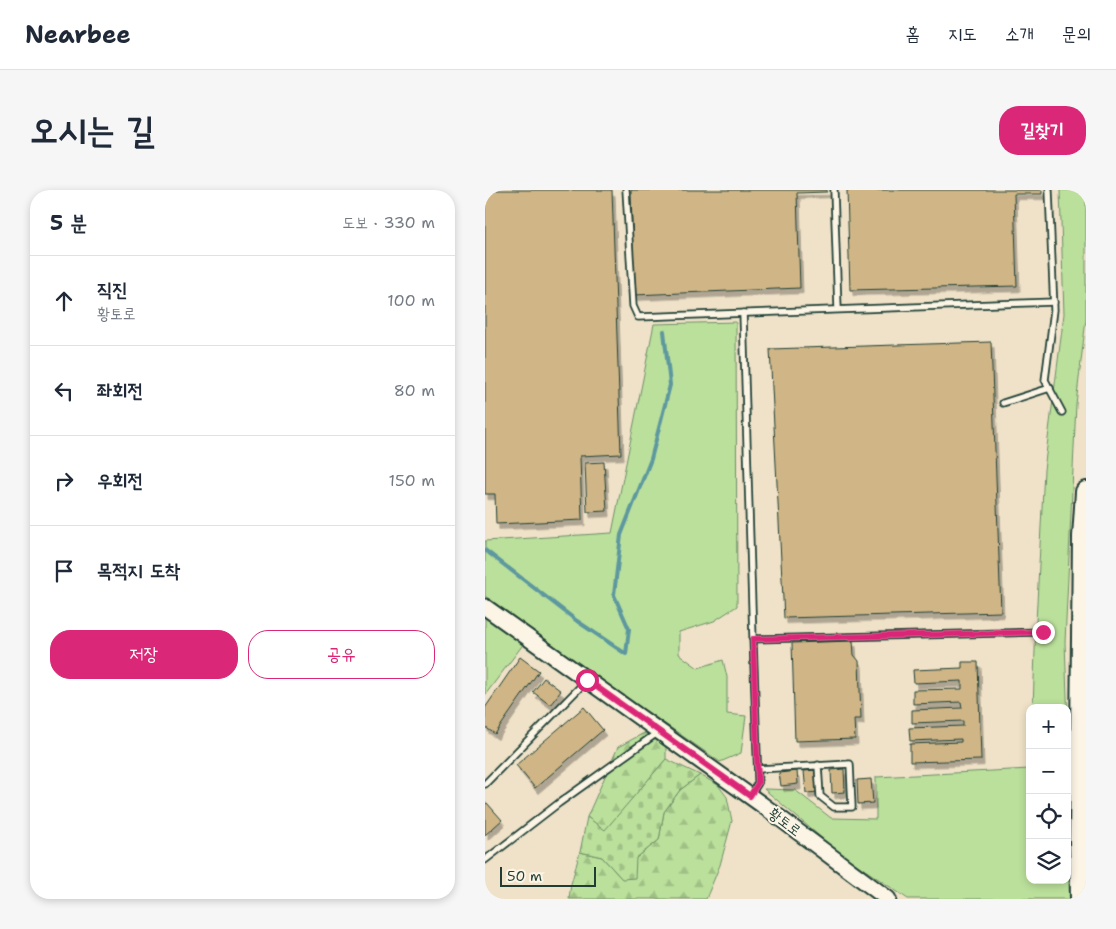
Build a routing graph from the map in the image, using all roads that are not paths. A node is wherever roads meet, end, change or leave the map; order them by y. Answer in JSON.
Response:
{"nodes":[{"id":1,"x":626,"y":190,"type":"edge"},
{"id":2,"x":834,"y":190,"type":"edge"},
{"id":3,"x":1049,"y":190,"type":"edge"},
{"id":4,"x":1054,"y":302,"type":"junction"},
{"id":5,"x":838,"y":309,"type":"junction"},
{"id":6,"x":743,"y":313,"type":"junction"},
{"id":7,"x":1050,"y":388,"type":"junction"},
{"id":8,"x":1003,"y":403,"type":"dead end"},
{"id":9,"x":1062,"y":412,"type":"dead end"},
{"id":10,"x":1086,"y":492,"type":"edge"},
{"id":11,"x":485,"y":608,"type":"edge"},
{"id":12,"x":1043,"y":632,"type":"dead end"},
{"id":13,"x":753,"y":639,"type":"junction"},
{"id":14,"x":587,"y":680,"type":"junction"},
{"id":15,"x":659,"y":731,"type":"junction"},
{"id":16,"x":818,"y":765,"type":"junction"},
{"id":17,"x":758,"y":769,"type":"junction"},
{"id":18,"x":485,"y":784,"type":"edge"},
{"id":19,"x":750,"y":796,"type":"junction"},
{"id":20,"x":485,"y":860,"type":"edge"},
{"id":21,"x":888,"y":899,"type":"edge"},
{"id":22,"x":1081,"y":899,"type":"edge"}],
"edges":[{"from":1,"to":6,"type":"lane"},
{"from":2,"to":5,"type":"lane"},
{"from":3,"to":4,"type":"lane"},
{"from":4,"to":5,"type":"lane"},
{"from":4,"to":7,"type":"lane"},
{"from":5,"to":6,"type":"lane"},
{"from":6,"to":13,"type":"lane"},
{"from":7,"to":8,"type":"lane"},
{"from":7,"to":9,"type":"lane"},
{"from":10,"to":22,"type":"highway"},
{"from":11,"to":14,"type":"main road","name":"황토로"},
{"from":12,"to":13,"type":"lane"},
{"from":13,"to":17,"type":"lane"},
{"from":14,"to":15,"type":"main road","name":"황토로"},
{"from":14,"to":18,"type":"lane"},
{"from":15,"to":19,"type":"main road","name":"황토로"},
{"from":15,"to":20,"type":"lane"},
{"from":16,"to":16,"type":"lane"},
{"from":16,"to":17,"type":"lane"},
{"from":17,"to":19,"type":"lane"},
{"from":19,"to":21,"type":"main road","name":"황토로"}]}
